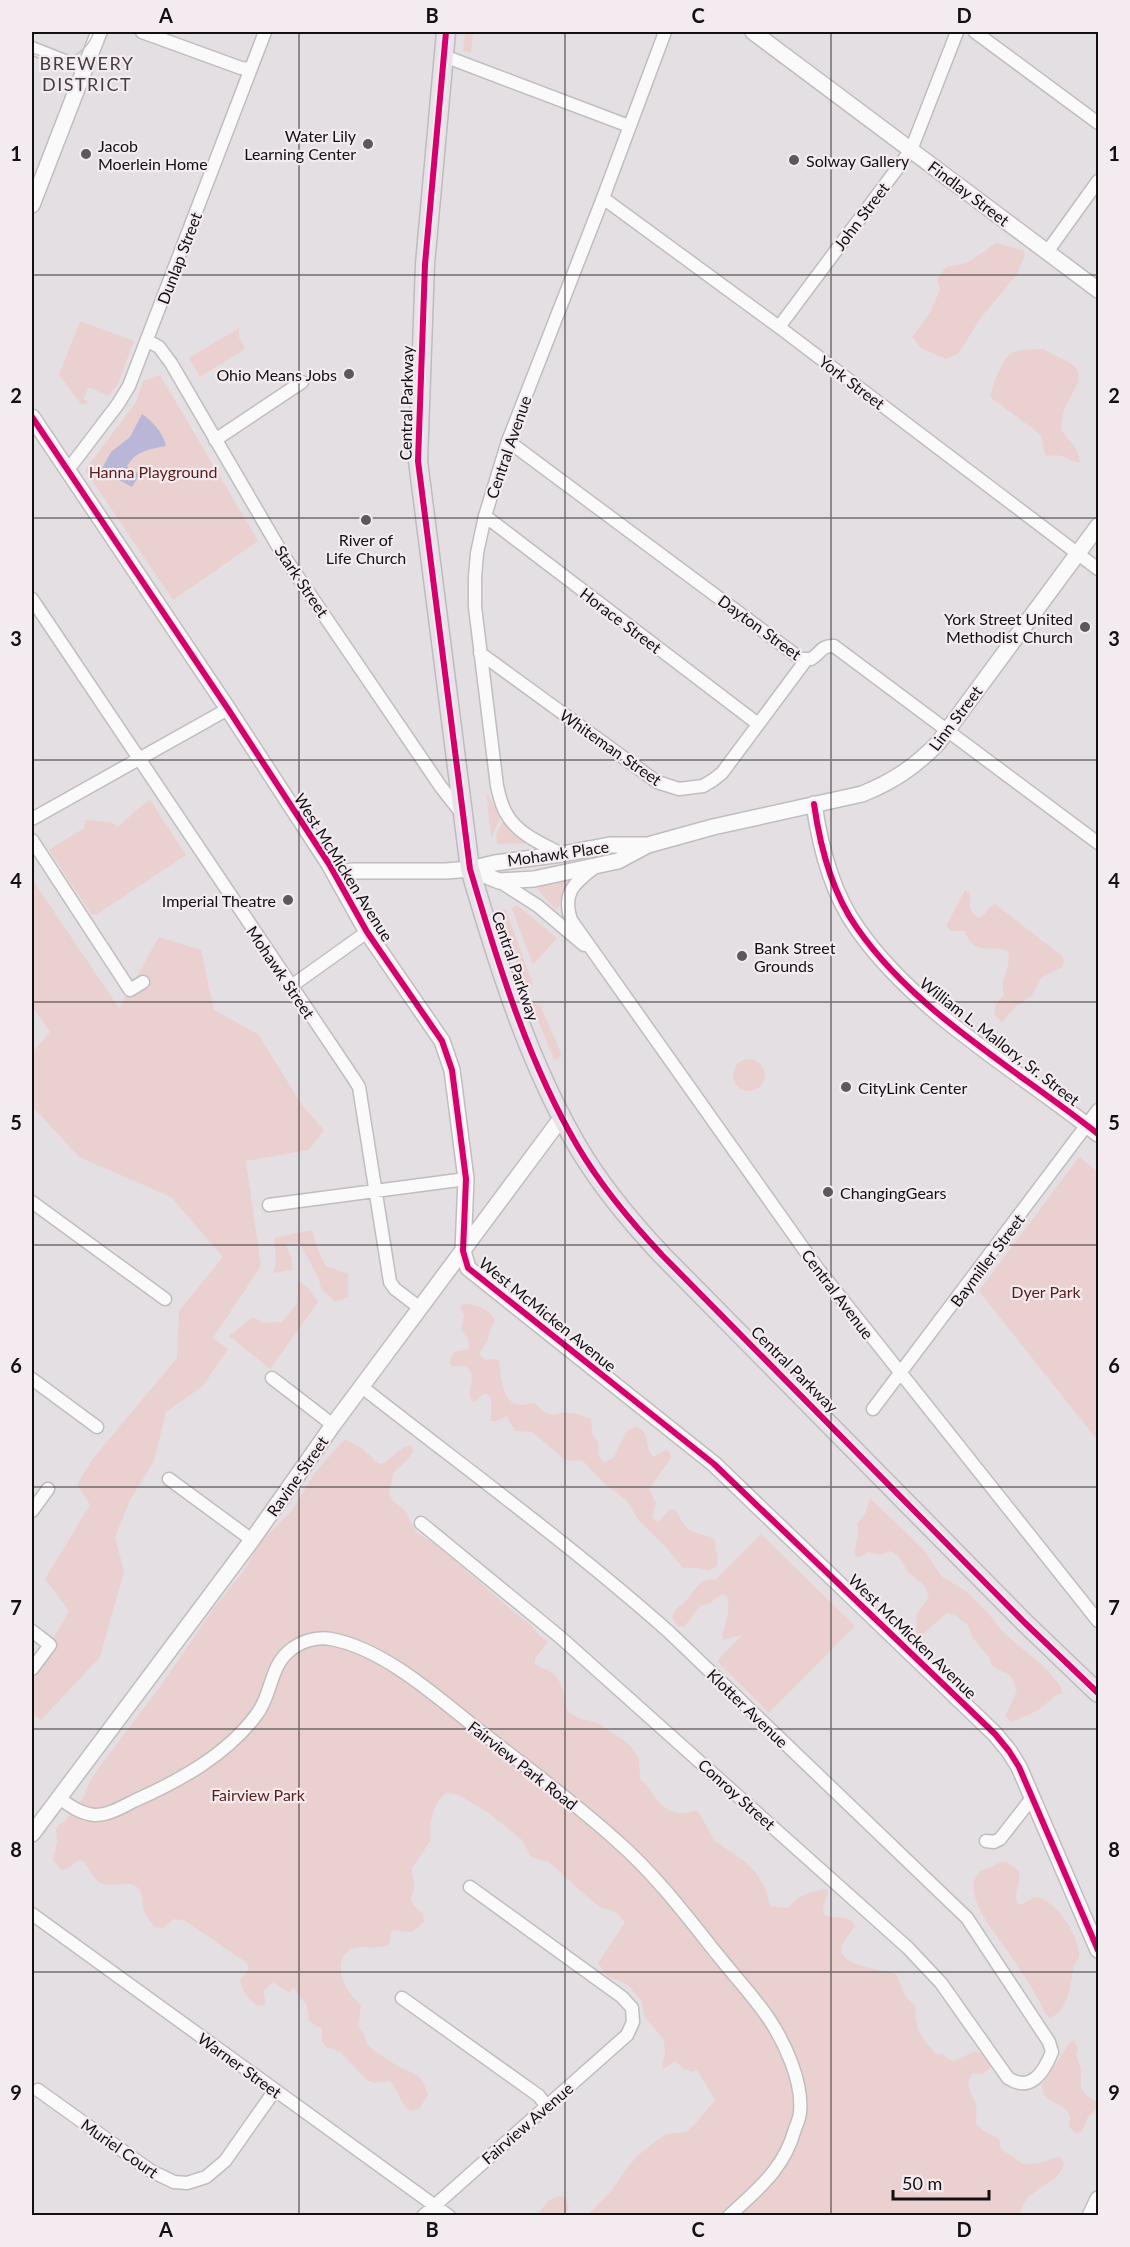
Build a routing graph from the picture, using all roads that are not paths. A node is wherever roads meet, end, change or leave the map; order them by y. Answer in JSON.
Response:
{"nodes":[{"id":1,"x":99,"y":32,"type":"edge"},
{"id":2,"x":142,"y":32,"type":"edge"},
{"id":3,"x":265,"y":32,"type":"edge"},
{"id":4,"x":446,"y":32,"type":"edge"},
{"id":5,"x":665,"y":32,"type":"edge"},
{"id":6,"x":753,"y":32,"type":"edge"},
{"id":7,"x":957,"y":32,"type":"edge"},
{"id":8,"x":975,"y":32,"type":"edge"},
{"id":9,"x":32,"y":48,"type":"edge"},
{"id":10,"x":444,"y":56,"type":"junction"},
{"id":11,"x":85,"y":69,"type":"junction"},
{"id":12,"x":251,"y":69,"type":"junction"},
{"id":13,"x":1098,"y":123,"type":"edge"},
{"id":14,"x":629,"y":126,"type":"junction"},
{"id":15,"x":911,"y":150,"type":"junction"},
{"id":16,"x":1098,"y":181,"type":"edge"},
{"id":17,"x":603,"y":198,"type":"junction"},
{"id":18,"x":32,"y":206,"type":"edge"},
{"id":19,"x":1047,"y":252,"type":"junction"},
{"id":20,"x":1098,"y":290,"type":"edge"},
{"id":21,"x":779,"y":327,"type":"junction"},
{"id":22,"x":148,"y":341,"type":"junction"},
{"id":23,"x":302,"y":382,"type":"dead end"},
{"id":24,"x":32,"y":417,"type":"edge"},
{"id":25,"x":214,"y":440,"type":"junction"},
{"id":26,"x":508,"y":441,"type":"junction"},
{"id":27,"x":67,"y":471,"type":"junction"},
{"id":28,"x":484,"y":516,"type":"junction"},
{"id":29,"x":1098,"y":526,"type":"edge"},
{"id":30,"x":1078,"y":553,"type":"junction"},
{"id":31,"x":1098,"y":569,"type":"edge"},
{"id":32,"x":32,"y":599,"type":"edge"},
{"id":33,"x":480,"y":653,"type":"junction"},
{"id":34,"x":806,"y":660,"type":"junction"},
{"id":35,"x":228,"y":709,"type":"junction"},
{"id":36,"x":758,"y":724,"type":"junction"},
{"id":37,"x":948,"y":730,"type":"junction"},
{"id":38,"x":140,"y":758,"type":"junction"},
{"id":39,"x":814,"y":804,"type":"junction"},
{"id":40,"x":465,"y":818,"type":"junction"},
{"id":41,"x":32,"y":819,"type":"edge"},
{"id":42,"x":712,"y":827,"type":"joint"},
{"id":43,"x":32,"y":840,"type":"edge"},
{"id":44,"x":1098,"y":843,"type":"edge"},
{"id":45,"x":648,"y":845,"type":"junction"},
{"id":46,"x":562,"y":854,"type":"junction"},
{"id":47,"x":596,"y":866,"type":"junction"},
{"id":48,"x":470,"y":869,"type":"junction"},
{"id":49,"x":336,"y":876,"type":"junction"},
{"id":50,"x":499,"y":881,"type":"junction"},
{"id":51,"x":367,"y":932,"type":"junction"},
{"id":52,"x":594,"y":953,"type":"junction"},
{"id":53,"x":143,"y":982,"type":"dead end"},
{"id":54,"x":291,"y":987,"type":"junction"},
{"id":55,"x":1098,"y":1110,"type":"edge"},
{"id":56,"x":562,"y":1117,"type":"junction"},
{"id":57,"x":1093,"y":1130,"type":"edge"},
{"id":58,"x":466,"y":1179,"type":"junction"},
{"id":59,"x":374,"y":1191,"type":"junction"},
{"id":60,"x":32,"y":1202,"type":"edge"},
{"id":61,"x":269,"y":1205,"type":"dead end"},
{"id":62,"x":462,"y":1251,"type":"junction"},
{"id":63,"x":165,"y":1299,"type":"dead end"},
{"id":64,"x":420,"y":1308,"type":"junction"},
{"id":65,"x":901,"y":1374,"type":"junction"},
{"id":66,"x":272,"y":1378,"type":"dead end"},
{"id":67,"x":32,"y":1379,"type":"edge"},
{"id":68,"x":362,"y":1387,"type":"junction"},
{"id":69,"x":873,"y":1409,"type":"dead end"},
{"id":70,"x":333,"y":1425,"type":"junction"},
{"id":71,"x":97,"y":1427,"type":"dead end"},
{"id":72,"x":169,"y":1479,"type":"dead end"},
{"id":73,"x":48,"y":1489,"type":"dead end"},
{"id":74,"x":32,"y":1511,"type":"edge"},
{"id":75,"x":421,"y":1522,"type":"dead end"},
{"id":76,"x":252,"y":1540,"type":"junction"},
{"id":77,"x":1098,"y":1621,"type":"edge"},
{"id":78,"x":32,"y":1631,"type":"edge"},
{"id":79,"x":32,"y":1669,"type":"edge"},
{"id":80,"x":1098,"y":1694,"type":"edge"},
{"id":81,"x":59,"y":1798,"type":"junction"},
{"id":82,"x":1032,"y":1798,"type":"junction"},
{"id":83,"x":32,"y":1834,"type":"edge"},
{"id":84,"x":986,"y":1841,"type":"dead end"},
{"id":85,"x":470,"y":1887,"type":"dead end"},
{"id":86,"x":32,"y":1914,"type":"edge"},
{"id":87,"x":1098,"y":1950,"type":"edge"},
{"id":88,"x":402,"y":1998,"type":"dead end"},
{"id":89,"x":1028,"y":2084,"type":"joint"},
{"id":90,"x":38,"y":2090,"type":"dead end"},
{"id":91,"x":275,"y":2090,"type":"junction"},
{"id":92,"x":547,"y":2106,"type":"junction"},
{"id":93,"x":1098,"y":2199,"type":"edge"},
{"id":94,"x":434,"y":2206,"type":"junction"},
{"id":95,"x":423,"y":2216,"type":"edge"},
{"id":96,"x":448,"y":2216,"type":"edge"},
{"id":97,"x":729,"y":2216,"type":"edge"},
{"id":98,"x":1090,"y":2216,"type":"edge"}],
"edges":[{"from":1,"to":11,"type":"street"},
{"from":2,"to":12,"type":"street"},
{"from":3,"to":12,"type":"street","name":"Dunlap Street"},
{"from":4,"to":10,"type":"main road","name":"Central Parkway"},
{"from":5,"to":14,"type":"street","name":"Central Avenue"},
{"from":6,"to":15,"type":"street","name":"Findlay Street"},
{"from":7,"to":15,"type":"street","name":"John Street"},
{"from":8,"to":13,"type":"street"},
{"from":9,"to":11,"type":"street"},
{"from":10,"to":14,"type":"street"},
{"from":10,"to":40,"type":"main road","name":"Central Parkway"},
{"from":11,"to":18,"type":"street"},
{"from":12,"to":22,"type":"street","name":"Dunlap Street"},
{"from":14,"to":17,"type":"street","name":"Central Avenue"},
{"from":15,"to":19,"type":"street","name":"Findlay Street"},
{"from":15,"to":21,"type":"street","name":"John Street"},
{"from":16,"to":19,"type":"street"},
{"from":17,"to":21,"type":"street","name":"York Street"},
{"from":17,"to":26,"type":"street","name":"Central Avenue"},
{"from":19,"to":20,"type":"street","name":"Findlay Street"},
{"from":21,"to":30,"type":"street","name":"York Street"},
{"from":22,"to":25,"type":"street","name":"Stark Street"},
{"from":22,"to":27,"type":"street","name":"Dunlap Street"},
{"from":23,"to":25,"type":"street"},
{"from":24,"to":27,"type":"street","name":"West McMicken Avenue"},
{"from":25,"to":40,"type":"street","name":"Stark Street"},
{"from":26,"to":28,"type":"street","name":"Central Avenue"},
{"from":26,"to":34,"type":"street","name":"Dayton Street"},
{"from":27,"to":35,"type":"street","name":"West McMicken Avenue"},
{"from":28,"to":33,"type":"street","name":"Central Avenue"},
{"from":28,"to":36,"type":"street","name":"Horace Street"},
{"from":29,"to":30,"type":"street","name":"Linn Street"},
{"from":30,"to":31,"type":"street","name":"York Street"},
{"from":30,"to":37,"type":"street","name":"Linn Street"},
{"from":32,"to":38,"type":"street","name":"Mohawk Street"},
{"from":33,"to":36,"type":"street","name":"Whiteman Street"},
{"from":33,"to":46,"type":"street","name":"Central Avenue"},
{"from":34,"to":36,"type":"street","name":"Whiteman Street"},
{"from":34,"to":37,"type":"street","name":"Dayton Street"},
{"from":35,"to":38,"type":"street"},
{"from":35,"to":49,"type":"street","name":"West McMicken Avenue"},
{"from":37,"to":39,"type":"street","name":"Linn Street"},
{"from":37,"to":44,"type":"street","name":"Dayton Street"},
{"from":38,"to":41,"type":"street"},
{"from":38,"to":54,"type":"street","name":"Mohawk Street"},
{"from":39,"to":42,"type":"street","name":"Linn Street"},
{"from":39,"to":57,"type":"street","name":"William L. Mallory, Sr. Street"},
{"from":40,"to":48,"type":"main road","name":"Central Parkway"},
{"from":42,"to":45,"type":"street","name":"Mohawk Place"},
{"from":43,"to":53,"type":"street"},
{"from":45,"to":46,"type":"street","name":"Mohawk Place"},
{"from":45,"to":47,"type":"street","name":"Mohawk Place"},
{"from":46,"to":48,"type":"street","name":"Mohawk Place"},
{"from":47,"to":50,"type":"street","name":"Mohawk Place"},
{"from":47,"to":52,"type":"street","name":"Central Avenue"},
{"from":48,"to":49,"type":"street","name":"Mohawk Place"},
{"from":48,"to":50,"type":"street","name":"Mohawk Place"},
{"from":48,"to":56,"type":"main road","name":"Central Parkway"},
{"from":49,"to":51,"type":"street","name":"West McMicken Avenue"},
{"from":50,"to":52,"type":"street","name":"Central Avenue"},
{"from":51,"to":54,"type":"street"},
{"from":51,"to":58,"type":"street","name":"West McMicken Avenue"},
{"from":52,"to":65,"type":"street","name":"Central Avenue"},
{"from":54,"to":59,"type":"street","name":"Mohawk Street"},
{"from":55,"to":57,"type":"street","name":"Baymiller Street"},
{"from":56,"to":62,"type":"street","name":"Ravine Street"},
{"from":56,"to":80,"type":"main road","name":"Central Parkway"},
{"from":57,"to":65,"type":"street","name":"Baymiller Street"},
{"from":58,"to":59,"type":"street"},
{"from":58,"to":62,"type":"street","name":"West McMicken Avenue"},
{"from":59,"to":61,"type":"street"},
{"from":59,"to":64,"type":"street","name":"Mohawk Street"},
{"from":60,"to":63,"type":"street"},
{"from":62,"to":64,"type":"street","name":"Ravine Street"},
{"from":62,"to":82,"type":"street","name":"West McMicken Avenue"},
{"from":64,"to":68,"type":"street","name":"Ravine Street"},
{"from":65,"to":69,"type":"street","name":"Baymiller Street"},
{"from":65,"to":77,"type":"street","name":"Central Avenue"},
{"from":66,"to":70,"type":"street"},
{"from":67,"to":71,"type":"street"},
{"from":68,"to":70,"type":"street","name":"Ravine Street"},
{"from":68,"to":89,"type":"street","name":"Klotter Avenue"},
{"from":70,"to":76,"type":"street","name":"Ravine Street"},
{"from":72,"to":76,"type":"street"},
{"from":73,"to":74,"type":"street"},
{"from":75,"to":89,"type":"street","name":"Conroy Street"},
{"from":76,"to":81,"type":"street","name":"Ravine Street"},
{"from":78,"to":79,"type":"street"},
{"from":81,"to":83,"type":"street","name":"Ravine Street"},
{"from":81,"to":97,"type":"street","name":"Fairview Park Road"},
{"from":82,"to":84,"type":"street"},
{"from":82,"to":87,"type":"street","name":"West McMicken Avenue"},
{"from":85,"to":92,"type":"street","name":"Fairview Avenue"},
{"from":86,"to":91,"type":"street","name":"Warner Street"},
{"from":88,"to":92,"type":"street"},
{"from":90,"to":91,"type":"street","name":"Muriel Court"},
{"from":91,"to":94,"type":"street","name":"Warner Street"},
{"from":92,"to":94,"type":"street","name":"Fairview Avenue"},
{"from":93,"to":98,"type":"street"},
{"from":94,"to":95,"type":"street","name":"Fairview Avenue"},
{"from":94,"to":96,"type":"street","name":"Warner Street"}]}
